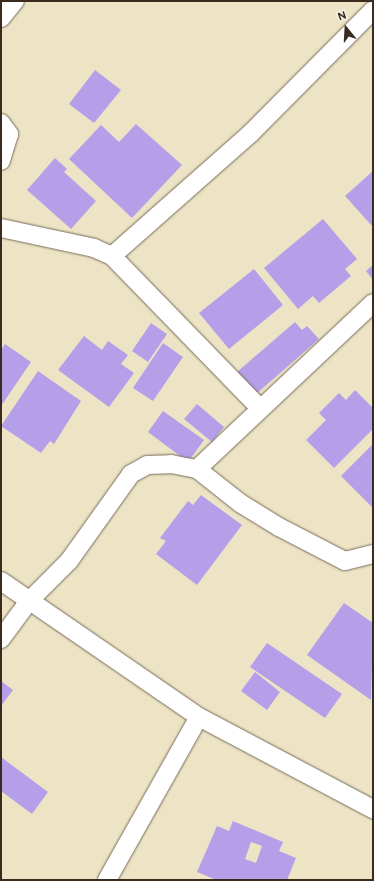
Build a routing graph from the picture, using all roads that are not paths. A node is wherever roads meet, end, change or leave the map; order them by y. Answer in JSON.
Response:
{"nodes":[{"id":1,"x":15,"y":1,"type":"edge"},
{"id":2,"x":373,"y":10,"type":"edge"},
{"id":3,"x":1,"y":18,"type":"edge"},
{"id":4,"x":1,"y":123,"type":"edge"},
{"id":5,"x":1,"y":161,"type":"edge"},
{"id":6,"x":1,"y":228,"type":"edge"},
{"id":7,"x":112,"y":256,"type":"junction"},
{"id":8,"x":373,"y":303,"type":"edge"},
{"id":9,"x":260,"y":408,"type":"junction"},
{"id":10,"x":196,"y":469,"type":"junction"},
{"id":11,"x":373,"y":554,"type":"edge"},
{"id":12,"x":1,"y":582,"type":"edge"},
{"id":13,"x":29,"y":601,"type":"junction"},
{"id":14,"x":1,"y":639,"type":"edge"},
{"id":15,"x":199,"y":717,"type":"junction"},
{"id":16,"x":373,"y":809,"type":"edge"},
{"id":17,"x":107,"y":880,"type":"edge"}],
"edges":[{"from":1,"to":3,"type":"street"},
{"from":2,"to":7,"type":"street"},
{"from":4,"to":5,"type":"street"},
{"from":6,"to":7,"type":"street"},
{"from":7,"to":9,"type":"street"},
{"from":8,"to":9,"type":"street"},
{"from":9,"to":10,"type":"street"},
{"from":10,"to":11,"type":"street"},
{"from":10,"to":13,"type":"street"},
{"from":12,"to":13,"type":"street"},
{"from":13,"to":14,"type":"street"},
{"from":13,"to":15,"type":"street"},
{"from":15,"to":16,"type":"street"},
{"from":15,"to":17,"type":"street"}]}
